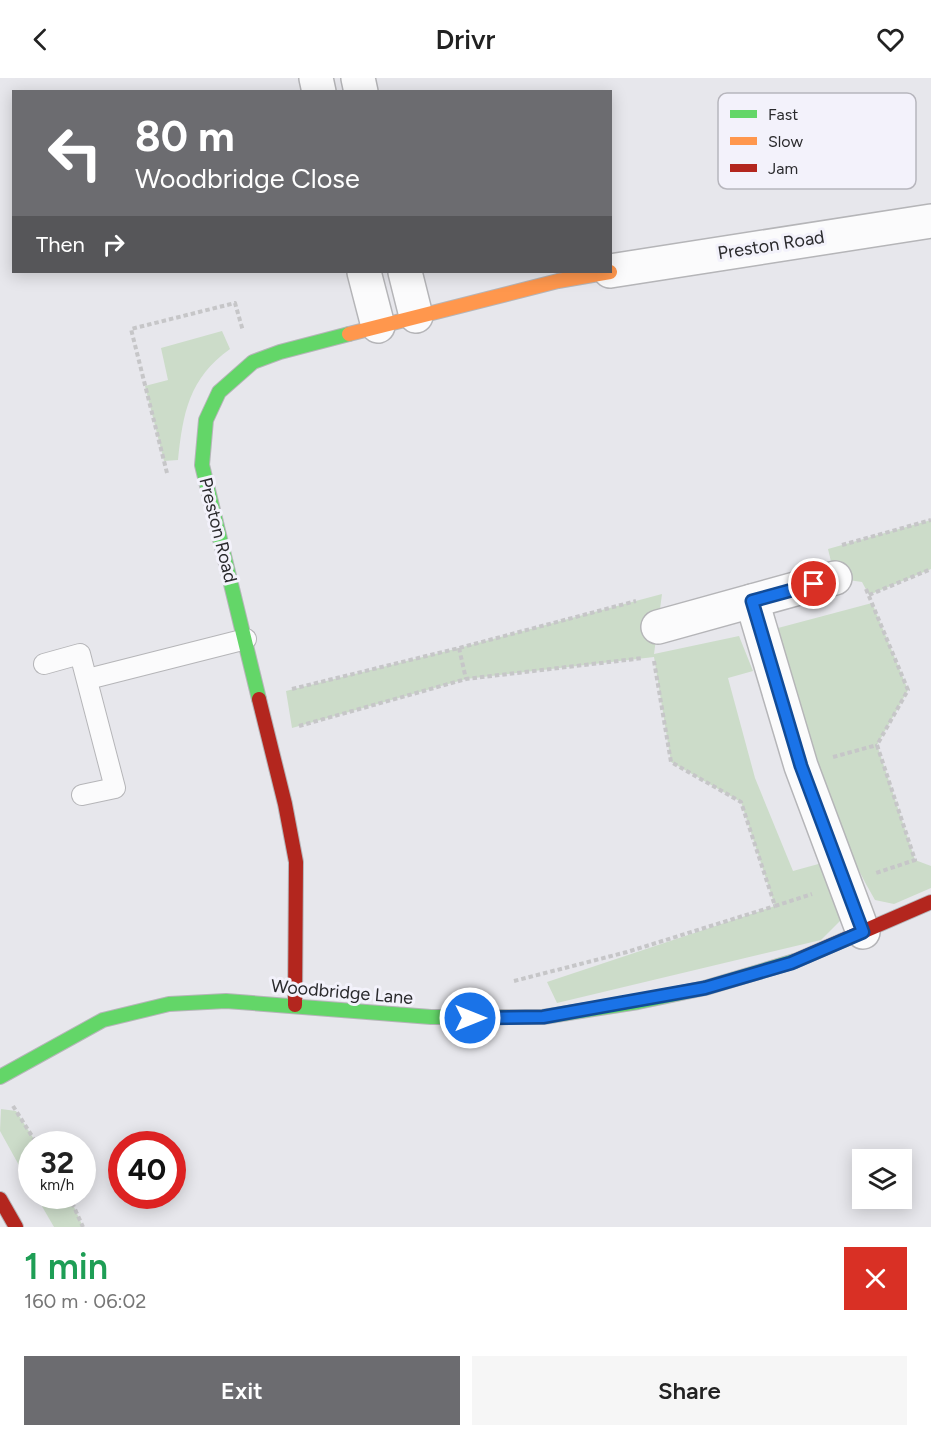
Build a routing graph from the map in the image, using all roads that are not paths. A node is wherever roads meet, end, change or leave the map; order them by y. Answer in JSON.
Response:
{"nodes":[{"id":1,"x":931,"y":220,"type":"edge"},
{"id":2,"x":612,"y":271,"type":"edge"},
{"id":3,"x":364,"y":273,"type":"edge"},
{"id":4,"x":405,"y":273,"type":"edge"},
{"id":5,"x":600,"y":273,"type":"edge"},
{"id":6,"x":416,"y":316,"type":"junction"},
{"id":7,"x":378,"y":326,"type":"junction"},
{"id":8,"x":835,"y":578,"type":"dead end"},
{"id":9,"x":752,"y":601,"type":"junction"},
{"id":10,"x":658,"y":627,"type":"road end"},
{"id":11,"x":246,"y":639,"type":"junction"},
{"id":12,"x":44,"y":663,"type":"dead end"},
{"id":13,"x":88,"y":680,"type":"junction"},
{"id":14,"x":82,"y":795,"type":"dead end"},
{"id":15,"x":931,"y":902,"type":"edge"},
{"id":16,"x":863,"y":932,"type":"junction"},
{"id":17,"x":295,"y":1005,"type":"junction"},
{"id":18,"x":0,"y":1077,"type":"edge"},
{"id":19,"x":0,"y":1199,"type":"edge"},
{"id":20,"x":16,"y":1227,"type":"edge"}],
"edges":[{"from":1,"to":2,"type":"street","name":"Preston Road"},
{"from":3,"to":7,"type":"street"},
{"from":4,"to":6,"type":"street"},
{"from":5,"to":6,"type":"street","name":"Preston Road"},
{"from":6,"to":7,"type":"street","name":"Preston Road"},
{"from":7,"to":11,"type":"street","name":"Preston Road"},
{"from":8,"to":9,"type":"street"},
{"from":9,"to":10,"type":"street"},
{"from":9,"to":16,"type":"street"},
{"from":11,"to":13,"type":"lane"},
{"from":11,"to":17,"type":"street","name":"Preston Road"},
{"from":12,"to":13,"type":"lane"},
{"from":13,"to":14,"type":"lane"},
{"from":15,"to":16,"type":"street","name":"Woodbridge Lane"},
{"from":16,"to":17,"type":"street","name":"Woodbridge Lane"},
{"from":17,"to":18,"type":"street","name":"Woodbridge Lane"},
{"from":19,"to":20,"type":"street"}]}
